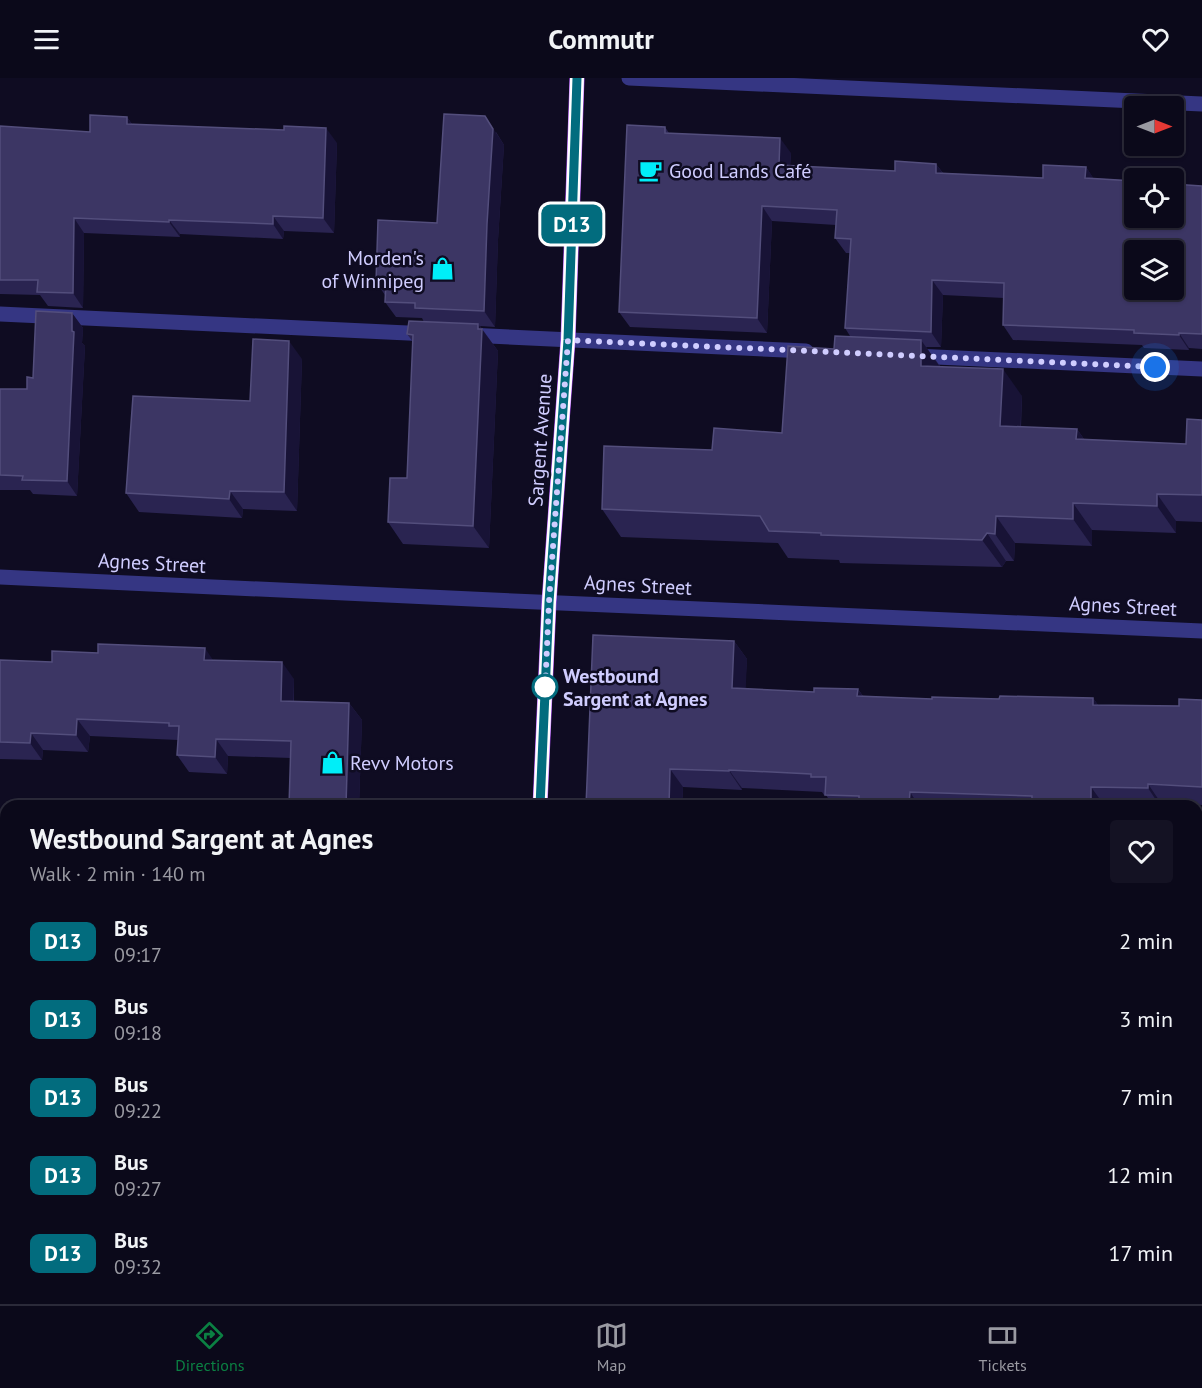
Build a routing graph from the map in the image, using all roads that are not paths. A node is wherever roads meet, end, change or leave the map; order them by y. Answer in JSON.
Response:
{"nodes":[{"id":1,"x":577,"y":78,"type":"edge"},
{"id":2,"x":629,"y":78,"type":"edge"},
{"id":3,"x":1202,"y":104,"type":"edge"},
{"id":4,"x":0,"y":314,"type":"edge"},
{"id":5,"x":568,"y":340,"type":"junction"},
{"id":6,"x":820,"y":351,"type":"edge"},
{"id":7,"x":904,"y":355,"type":"edge"},
{"id":8,"x":1202,"y":369,"type":"edge"},
{"id":9,"x":0,"y":577,"type":"edge"},
{"id":10,"x":549,"y":602,"type":"junction"},
{"id":11,"x":1202,"y":631,"type":"edge"},
{"id":12,"x":540,"y":800,"type":"edge"}],
"edges":[{"from":1,"to":5,"type":"main road","name":"Sargent Avenue"},
{"from":2,"to":3,"type":"street"},
{"from":4,"to":5,"type":"street"},
{"from":5,"to":6,"type":"street"},
{"from":5,"to":10,"type":"main road","name":"Sargent Avenue"},
{"from":7,"to":8,"type":"street"},
{"from":9,"to":10,"type":"street","name":"Agnes Street"},
{"from":10,"to":11,"type":"street","name":"Agnes Street"},
{"from":10,"to":12,"type":"main road","name":"Sargent Avenue"}]}
